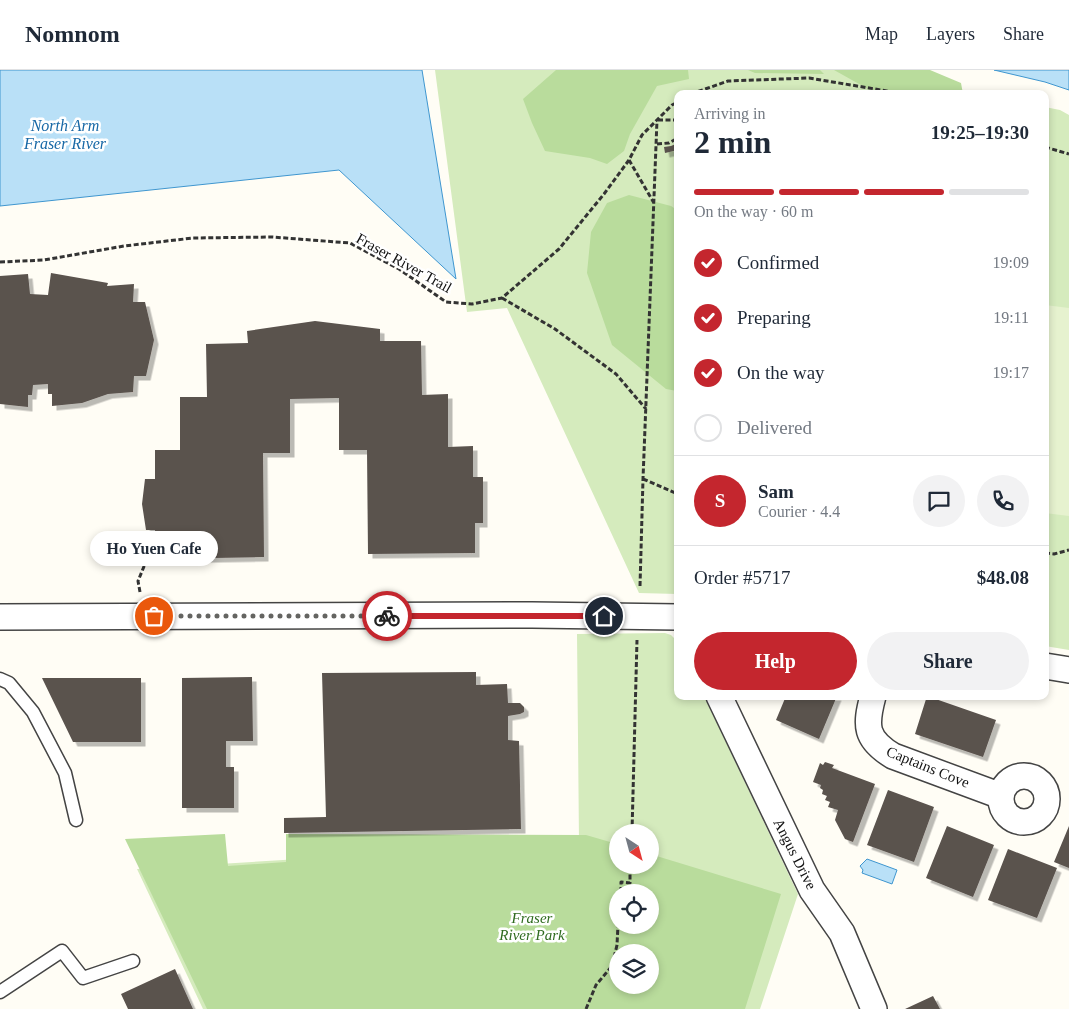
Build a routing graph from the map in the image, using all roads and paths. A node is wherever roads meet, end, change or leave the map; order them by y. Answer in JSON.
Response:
{"nodes":[{"id":1,"x":702,"y":90,"type":"edge"},
{"id":2,"x":881,"y":90,"type":"edge"},
{"id":3,"x":674,"y":104,"type":"edge"},
{"id":4,"x":658,"y":120,"type":"junction"},
{"id":5,"x":674,"y":120,"type":"edge"},
{"id":6,"x":674,"y":140,"type":"edge"},
{"id":7,"x":657,"y":144,"type":"junction"},
{"id":8,"x":1049,"y":148,"type":"edge"},
{"id":9,"x":1069,"y":154,"type":"edge"},
{"id":10,"x":629,"y":160,"type":"junction"},
{"id":11,"x":655,"y":204,"type":"junction"},
{"id":12,"x":0,"y":262,"type":"edge"},
{"id":13,"x":502,"y":298,"type":"junction"},
{"id":14,"x":646,"y":410,"type":"junction"},
{"id":15,"x":642,"y":479,"type":"junction"},
{"id":16,"x":674,"y":492,"type":"edge"},
{"id":17,"x":145,"y":540,"type":"dead end"},
{"id":18,"x":1069,"y":550,"type":"edge"},
{"id":19,"x":1049,"y":554,"type":"edge"},
{"id":20,"x":640,"y":586,"type":"dead end"},
{"id":21,"x":140,"y":592,"type":"dead end"},
{"id":22,"x":0,"y":617,"type":"edge"},
{"id":23,"x":674,"y":617,"type":"edge"},
{"id":24,"x":637,"y":640,"type":"dead end"},
{"id":25,"x":1049,"y":667,"type":"edge"},
{"id":26,"x":1069,"y":670,"type":"edge"},
{"id":27,"x":0,"y":679,"type":"edge"},
{"id":28,"x":721,"y":700,"type":"edge"},
{"id":29,"x":872,"y":700,"type":"edge"},
{"id":30,"x":1001,"y":796,"type":"dead end"},
{"id":31,"x":76,"y":820,"type":"dead end"},
{"id":32,"x":632,"y":824,"type":"edge"},
{"id":33,"x":630,"y":874,"type":"edge"},
{"id":34,"x":621,"y":884,"type":"edge"},
{"id":35,"x":618,"y":934,"type":"edge"},
{"id":36,"x":134,"y":961,"type":"dead end"},
{"id":37,"x":0,"y":992,"type":"edge"},
{"id":38,"x":586,"y":1009,"type":"edge"},
{"id":39,"x":874,"y":1009,"type":"edge"}],
"edges":[{"from":1,"to":2,"type":"path"},
{"from":3,"to":4,"type":"path","name":"Fraser River Trail"},
{"from":4,"to":5,"type":"path"},
{"from":4,"to":7,"type":"path"},
{"from":4,"to":10,"type":"path","name":"Fraser River Trail"},
{"from":6,"to":7,"type":"path"},
{"from":7,"to":11,"type":"path"},
{"from":8,"to":9,"type":"path"},
{"from":10,"to":11,"type":"path"},
{"from":10,"to":13,"type":"path","name":"Fraser River Trail"},
{"from":11,"to":14,"type":"path"},
{"from":12,"to":13,"type":"path","name":"Fraser River Trail"},
{"from":13,"to":14,"type":"path"},
{"from":14,"to":15,"type":"path"},
{"from":15,"to":16,"type":"path"},
{"from":15,"to":20,"type":"path"},
{"from":17,"to":21,"type":"path"},
{"from":18,"to":19,"type":"path"},
{"from":22,"to":23,"type":"street"},
{"from":24,"to":32,"type":"path"},
{"from":25,"to":26,"type":"street"},
{"from":27,"to":31,"type":"lane"},
{"from":28,"to":39,"type":"street","name":"Angus Drive"},
{"from":29,"to":30,"type":"street","name":"Captains Cove"},
{"from":33,"to":34,"type":"path"},
{"from":35,"to":38,"type":"path"},
{"from":36,"to":37,"type":"lane"}]}
